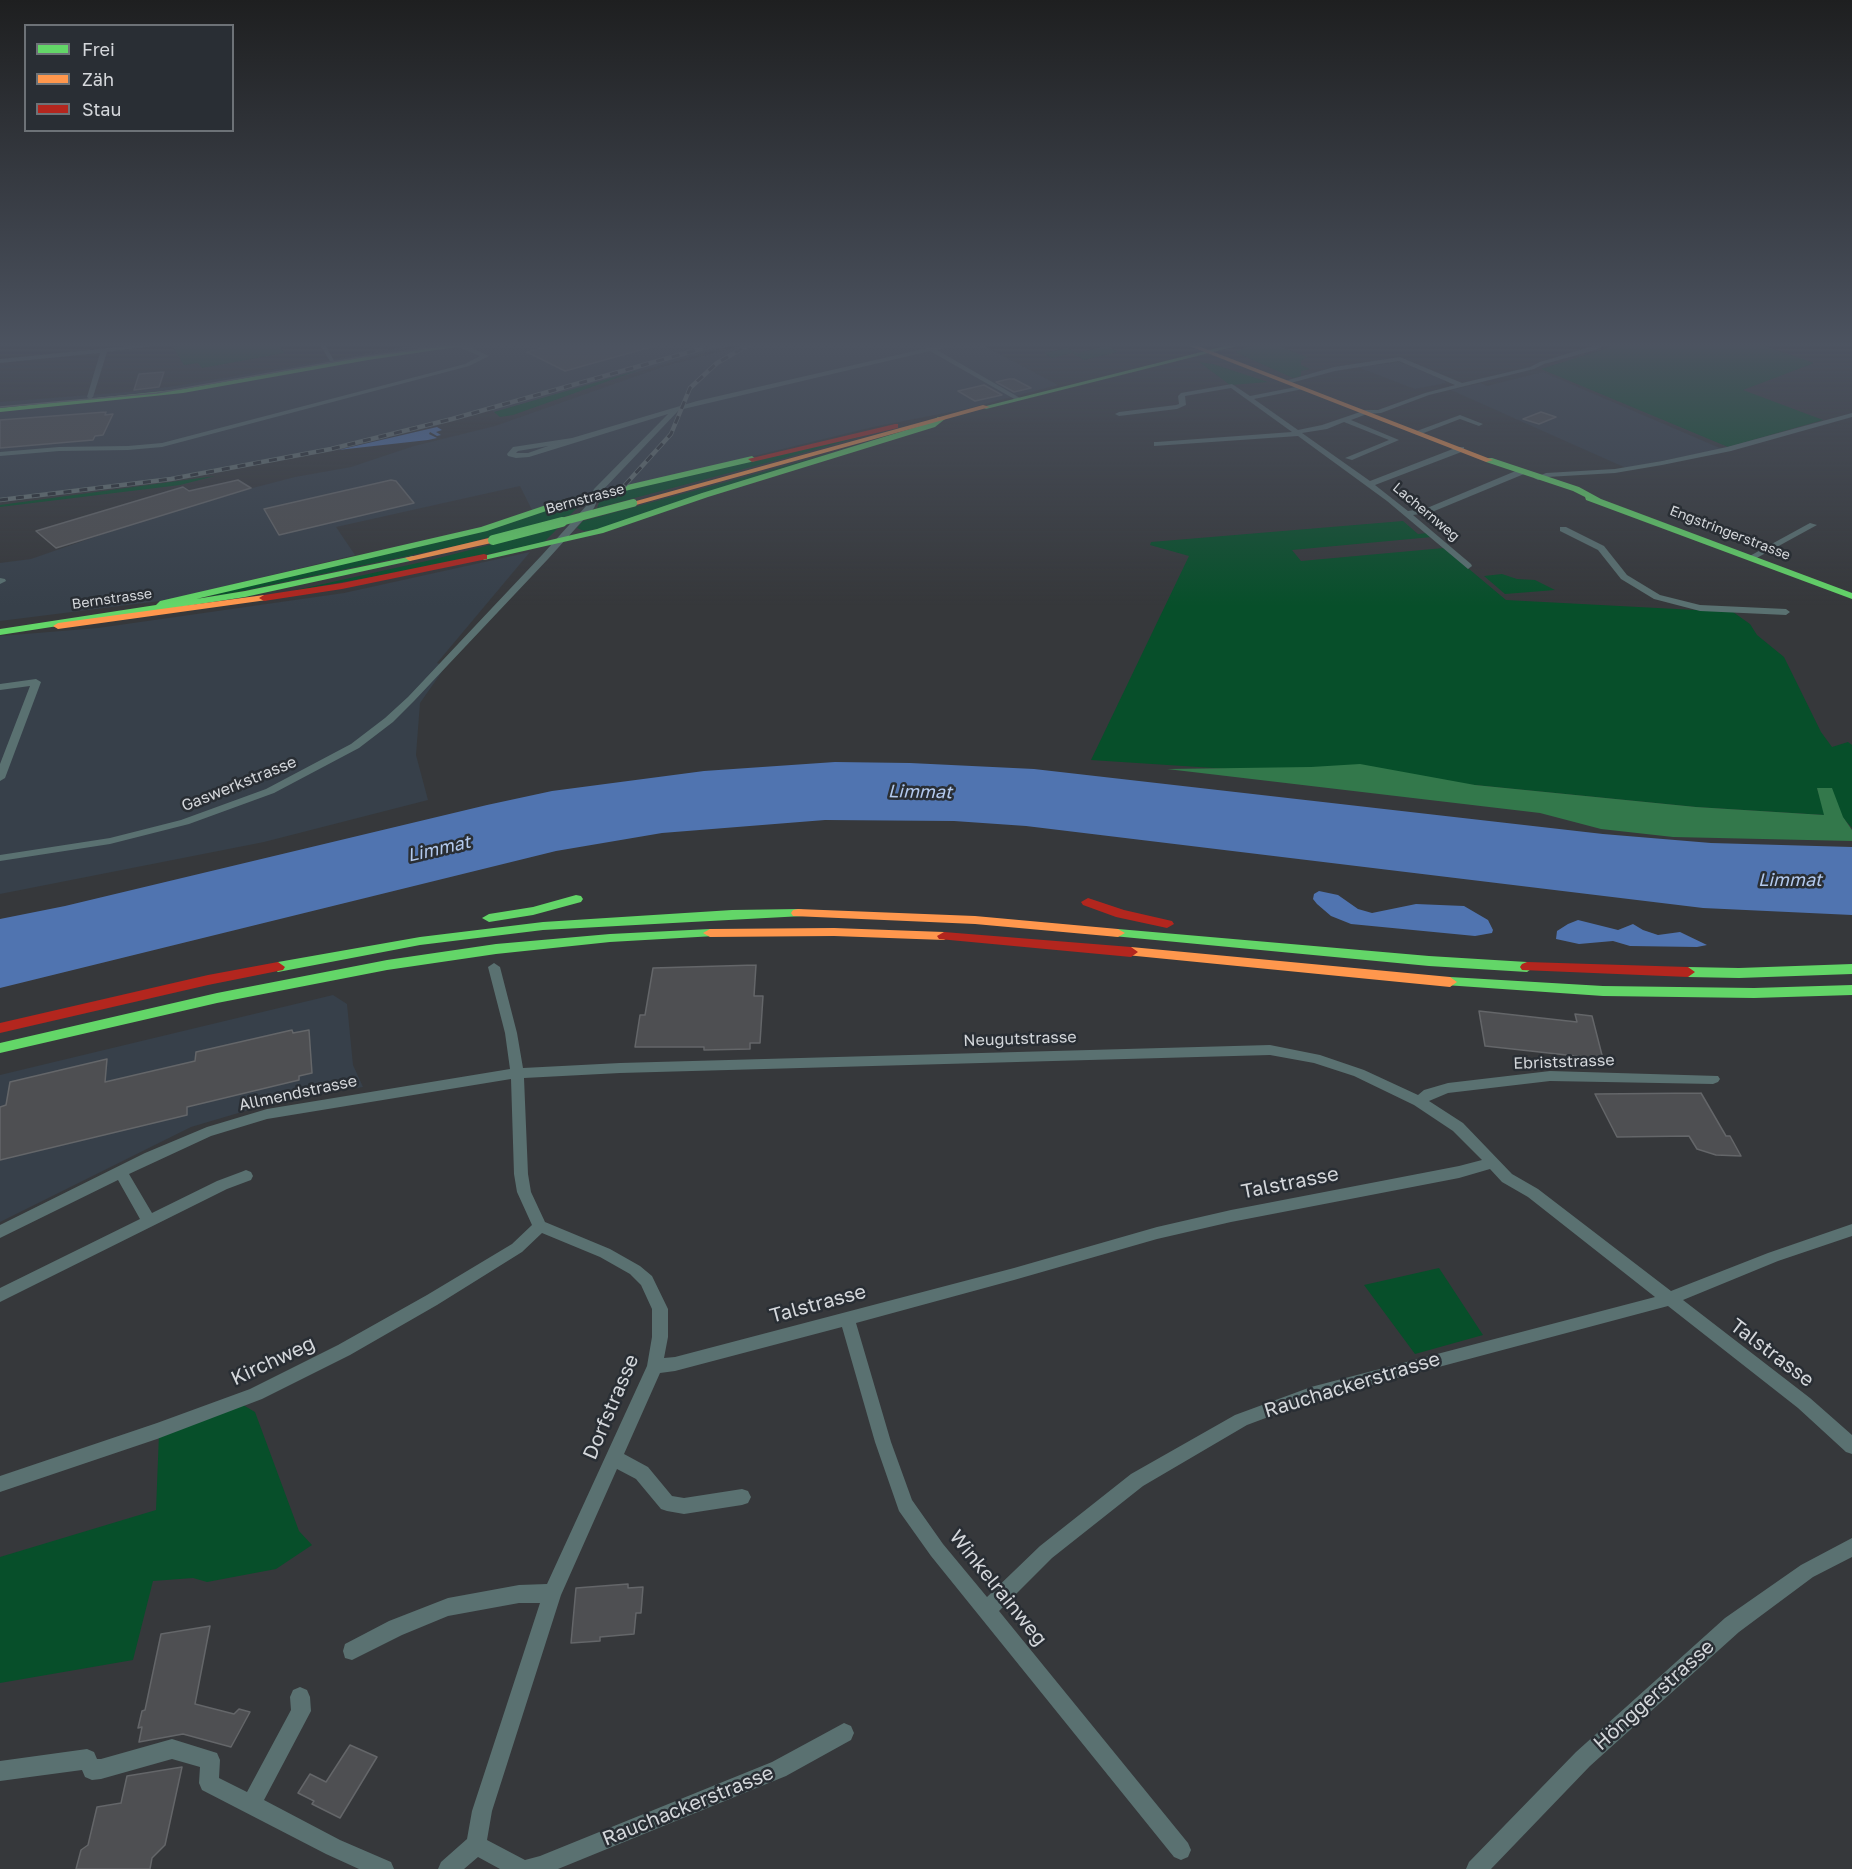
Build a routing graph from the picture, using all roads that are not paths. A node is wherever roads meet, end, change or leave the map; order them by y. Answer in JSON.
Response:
{"nodes":[{"id":1,"x":215,"y":431,"type":"edge"},
{"id":2,"x":603,"y":431,"type":"edge"},
{"id":3,"x":655,"y":431,"type":"edge"},
{"id":4,"x":873,"y":431,"type":"edge"},
{"id":5,"x":896,"y":431,"type":"edge"},
{"id":6,"x":913,"y":431,"type":"edge"},
{"id":7,"x":1295,"y":431,"type":"edge"},
{"id":8,"x":1307,"y":431,"type":"edge"},
{"id":9,"x":1373,"y":431,"type":"edge"},
{"id":10,"x":1793,"y":431,"type":"edge"},
{"id":11,"x":1418,"y":432,"type":"edge"},
{"id":12,"x":1298,"y":433,"type":"junction"},
{"id":13,"x":573,"y":440,"type":"junction"},
{"id":14,"x":1157,"y":444,"type":"dead end"},
{"id":15,"x":1461,"y":449,"type":"junction"},
{"id":16,"x":0,"y":454,"type":"edge"},
{"id":17,"x":1349,"y":458,"type":"dead end"},
{"id":18,"x":1521,"y":472,"type":"junction"},
{"id":19,"x":1543,"y":480,"type":"junction"},
{"id":20,"x":1370,"y":484,"type":"junction"},
{"id":21,"x":593,"y":498,"type":"junction"},
{"id":22,"x":1408,"y":513,"type":"junction"},
{"id":23,"x":1813,"y":525,"type":"dead end"},
{"id":24,"x":1563,"y":529,"type":"dead end"},
{"id":25,"x":560,"y":541,"type":"junction"},
{"id":26,"x":521,"y":549,"type":"junction"},
{"id":27,"x":545,"y":557,"type":"junction"},
{"id":28,"x":1750,"y":558,"type":"junction"},
{"id":29,"x":1468,"y":566,"type":"dead end"},
{"id":30,"x":1852,"y":596,"type":"edge"},
{"id":31,"x":1786,"y":612,"type":"dead end"},
{"id":32,"x":45,"y":625,"type":"junction"},
{"id":33,"x":0,"y":632,"type":"edge"},
{"id":34,"x":0,"y":687,"type":"edge"},
{"id":35,"x":1,"y":774,"type":"edge"},
{"id":36,"x":0,"y":858,"type":"edge"},
{"id":37,"x":576,"y":899,"type":"dead end"},
{"id":38,"x":1088,"y":902,"type":"dead end"},
{"id":39,"x":368,"y":936,"type":"dead end"},
{"id":40,"x":295,"y":950,"type":"dead end"},
{"id":41,"x":1336,"y":952,"type":"junction"},
{"id":42,"x":494,"y":967,"type":"dead end"},
{"id":43,"x":1852,"y":969,"type":"edge"},
{"id":44,"x":1852,"y":990,"type":"edge"},
{"id":45,"x":0,"y":1023,"type":"edge"},
{"id":46,"x":0,"y":1028,"type":"edge"},
{"id":47,"x":0,"y":1048,"type":"edge"},
{"id":48,"x":517,"y":1074,"type":"junction"},
{"id":49,"x":1713,"y":1078,"type":"dead end"},
{"id":50,"x":1419,"y":1101,"type":"junction"},
{"id":51,"x":1492,"y":1163,"type":"junction"},
{"id":52,"x":121,"y":1172,"type":"junction"},
{"id":53,"x":246,"y":1176,"type":"dead end"},
{"id":54,"x":150,"y":1221,"type":"junction"},
{"id":55,"x":540,"y":1226,"type":"junction"},
{"id":56,"x":1852,"y":1230,"type":"edge"},
{"id":57,"x":0,"y":1232,"type":"edge"},
{"id":58,"x":0,"y":1295,"type":"edge"},
{"id":59,"x":1667,"y":1299,"type":"junction"},
{"id":60,"x":847,"y":1318,"type":"junction"},
{"id":61,"x":654,"y":1366,"type":"junction"},
{"id":62,"x":1852,"y":1446,"type":"edge"},
{"id":63,"x":614,"y":1458,"type":"junction"},
{"id":64,"x":0,"y":1484,"type":"edge"},
{"id":65,"x":742,"y":1497,"type":"dead end"},
{"id":66,"x":1852,"y":1547,"type":"edge"},
{"id":67,"x":552,"y":1593,"type":"junction"},
{"id":68,"x":987,"y":1610,"type":"junction"},
{"id":69,"x":352,"y":1651,"type":"dead end"},
{"id":70,"x":300,"y":1697,"type":"dead end"},
{"id":71,"x":844,"y":1733,"type":"dead end"},
{"id":72,"x":0,"y":1771,"type":"edge"},
{"id":73,"x":251,"y":1804,"type":"junction"},
{"id":74,"x":476,"y":1845,"type":"junction"},
{"id":75,"x":1181,"y":1850,"type":"dead end"},
{"id":76,"x":384,"y":1869,"type":"edge"},
{"id":77,"x":448,"y":1869,"type":"edge"},
{"id":78,"x":521,"y":1869,"type":"edge"},
{"id":79,"x":528,"y":1869,"type":"edge"},
{"id":80,"x":1476,"y":1869,"type":"edge"}],
"edges":[{"from":1,"to":16,"type":"street"},
{"from":2,"to":13,"type":"street"},
{"from":3,"to":21,"type":"street","name":"Gaswerkstrasse"},
{"from":4,"to":21,"type":"main road"},
{"from":5,"to":32,"type":"main road","name":"Bernstrasse","bridge":true},
{"from":6,"to":25,"type":"main road"},
{"from":7,"to":12,"type":"street","name":"Lachernweg"},
{"from":8,"to":12,"type":"street"},
{"from":9,"to":17,"type":"street"},
{"from":10,"to":19,"type":"street"},
{"from":11,"to":15,"type":"main road","name":"Engstringerstrasse"},
{"from":12,"to":14,"type":"street"},
{"from":12,"to":20,"type":"street","name":"Lachernweg"},
{"from":13,"to":13,"type":"street"},
{"from":15,"to":18,"type":"main road","name":"Engstringerstrasse"},
{"from":15,"to":20,"type":"street"},
{"from":18,"to":19,"type":"main road","name":"Engstringerstrasse"},
{"from":18,"to":22,"type":"street"},
{"from":19,"to":28,"type":"main road","name":"Engstringerstrasse"},
{"from":20,"to":22,"type":"street","name":"Lachernweg"},
{"from":21,"to":25,"type":"street","name":"Gaswerkstrasse"},
{"from":21,"to":32,"type":"main road"},
{"from":22,"to":29,"type":"street","name":"Lachernweg"},
{"from":23,"to":28,"type":"street"},
{"from":24,"to":31,"type":"street"},
{"from":25,"to":26,"type":"main road"},
{"from":25,"to":27,"type":"street","name":"Gaswerkstrasse"},
{"from":26,"to":27,"type":"street"},
{"from":26,"to":33,"type":"main road"},
{"from":27,"to":36,"type":"street","name":"Gaswerkstrasse"},
{"from":28,"to":30,"type":"main road","name":"Engstringerstrasse"},
{"from":32,"to":33,"type":"main road","name":"Bernstrasse"},
{"from":34,"to":35,"type":"street"},
{"from":37,"to":39,"type":"main road"},
{"from":38,"to":41,"type":"main road"},
{"from":40,"to":45,"type":"main road"},
{"from":41,"to":43,"type":"main road"},
{"from":41,"to":46,"type":"main road"},
{"from":42,"to":48,"type":"street"},
{"from":44,"to":47,"type":"main road"},
{"from":48,"to":50,"type":"street","name":"Neugutstrasse"},
{"from":48,"to":52,"type":"street","name":"Allmendstrasse"},
{"from":48,"to":55,"type":"street"},
{"from":49,"to":50,"type":"street","name":"Ebriststrasse"},
{"from":50,"to":51,"type":"street","name":"Neugutstrasse"},
{"from":51,"to":59,"type":"street","name":"Talstrasse"},
{"from":51,"to":60,"type":"street","name":"Talstrasse"},
{"from":52,"to":54,"type":"street"},
{"from":52,"to":57,"type":"street","name":"Allmendstrasse"},
{"from":53,"to":54,"type":"street"},
{"from":54,"to":58,"type":"street"},
{"from":55,"to":61,"type":"street","name":"Dorfstrasse"},
{"from":55,"to":64,"type":"street","name":"Kirchweg"},
{"from":56,"to":59,"type":"street","name":"Rauchackerstrasse"},
{"from":59,"to":62,"type":"street","name":"Talstrasse"},
{"from":59,"to":68,"type":"street","name":"Rauchackerstrasse"},
{"from":60,"to":61,"type":"street","name":"Talstrasse"},
{"from":60,"to":68,"type":"street","name":"Winkelrainweg"},
{"from":61,"to":63,"type":"street","name":"Dorfstrasse"},
{"from":63,"to":65,"type":"street"},
{"from":63,"to":67,"type":"street","name":"Dorfstrasse"},
{"from":66,"to":80,"type":"street","name":"Hönggerstrasse"},
{"from":67,"to":69,"type":"street"},
{"from":67,"to":74,"type":"street","name":"Dorfstrasse"},
{"from":68,"to":75,"type":"street","name":"Winkelrainweg"},
{"from":70,"to":73,"type":"street"},
{"from":71,"to":79,"type":"street","name":"Rauchackerstrasse"},
{"from":72,"to":73,"type":"street"},
{"from":73,"to":76,"type":"street"},
{"from":74,"to":77,"type":"street"},
{"from":74,"to":78,"type":"street"}]}
